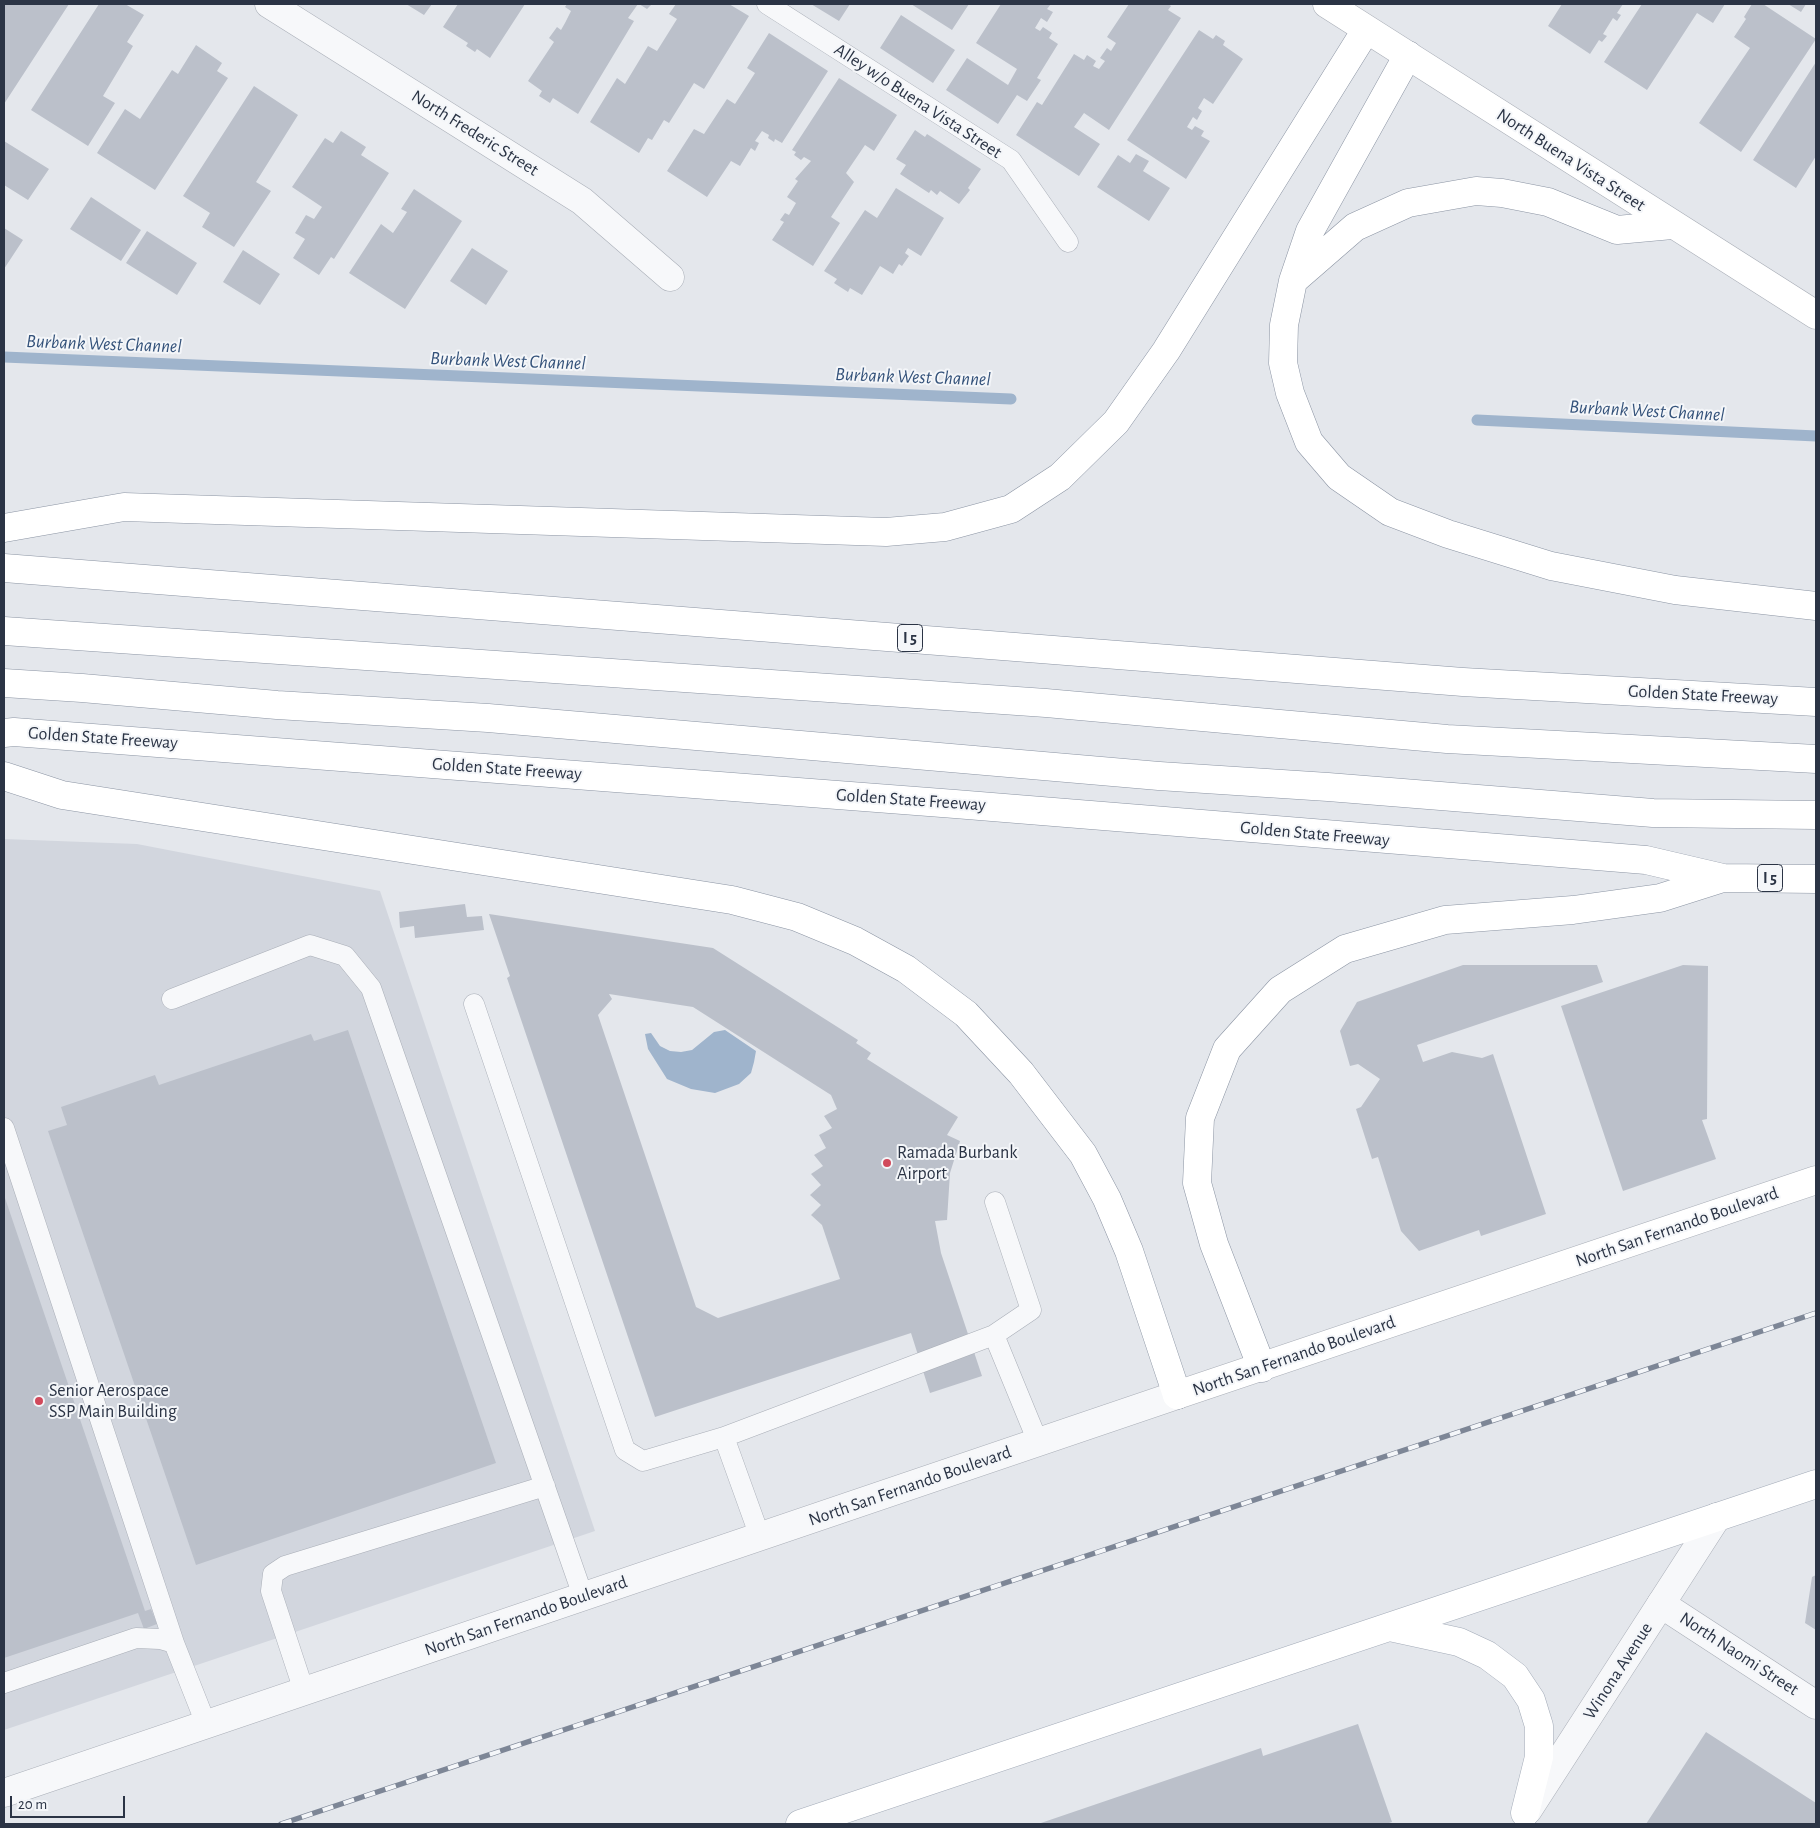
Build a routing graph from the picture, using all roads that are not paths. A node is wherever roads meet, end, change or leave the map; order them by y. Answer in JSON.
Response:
{"nodes":[{"id":1,"x":269,"y":4,"type":"edge"},
{"id":2,"x":767,"y":4,"type":"edge"},
{"id":3,"x":1327,"y":4,"type":"edge"},
{"id":4,"x":1366,"y":30,"type":"junction"},
{"id":5,"x":1408,"y":55,"type":"junction"},
{"id":6,"x":1672,"y":225,"type":"junction"},
{"id":7,"x":1068,"y":242,"type":"dead end"},
{"id":8,"x":670,"y":277,"type":"dead end"},
{"id":9,"x":1293,"y":281,"type":"junction"},
{"id":10,"x":1816,"y":315,"type":"edge"},
{"id":11,"x":4,"y":528,"type":"edge"},
{"id":12,"x":4,"y":568,"type":"edge"},
{"id":13,"x":1816,"y":606,"type":"edge"},
{"id":14,"x":4,"y":631,"type":"edge"},
{"id":15,"x":4,"y":683,"type":"edge"},
{"id":16,"x":1816,"y":702,"type":"edge"},
{"id":17,"x":4,"y":733,"type":"edge"},
{"id":18,"x":1816,"y":759,"type":"edge"},
{"id":19,"x":4,"y":776,"type":"edge"},
{"id":20,"x":1816,"y":815,"type":"edge"},
{"id":21,"x":1723,"y":878,"type":"junction"},
{"id":22,"x":1816,"y":879,"type":"edge"},
{"id":23,"x":172,"y":999,"type":"dead end"},
{"id":24,"x":474,"y":1004,"type":"dead end"},
{"id":25,"x":4,"y":1128,"type":"edge"},
{"id":26,"x":1816,"y":1180,"type":"edge"},
{"id":27,"x":995,"y":1202,"type":"dead end"},
{"id":28,"x":994,"y":1335,"type":"junction"},
{"id":29,"x":1262,"y":1368,"type":"junction"},
{"id":30,"x":1177,"y":1395,"type":"junction"},
{"id":31,"x":724,"y":1437,"type":"junction"},
{"id":32,"x":1038,"y":1442,"type":"junction"},
{"id":33,"x":1816,"y":1484,"type":"edge"},
{"id":34,"x":545,"y":1486,"type":"junction"},
{"id":35,"x":1717,"y":1517,"type":"junction"},
{"id":36,"x":760,"y":1536,"type":"junction"},
{"id":37,"x":583,"y":1596,"type":"junction"},
{"id":38,"x":1661,"y":1604,"type":"junction"},
{"id":39,"x":1386,"y":1626,"type":"junction"},
{"id":40,"x":174,"y":1643,"type":"junction"},
{"id":41,"x":4,"y":1683,"type":"edge"},
{"id":42,"x":304,"y":1691,"type":"junction"},
{"id":43,"x":1816,"y":1705,"type":"edge"},
{"id":44,"x":206,"y":1724,"type":"junction"},
{"id":45,"x":4,"y":1792,"type":"edge"},
{"id":46,"x":1522,"y":1819,"type":"edge"},
{"id":47,"x":800,"y":1824,"type":"edge"}],
"edges":[{"from":1,"to":8,"type":"street","name":"North Frederic Street"},
{"from":2,"to":7,"type":"lane","name":"Alley w/o Buena Vista Street"},
{"from":3,"to":4,"type":"main road","name":"North Buena Vista Street"},
{"from":4,"to":5,"type":"main road","name":"North Buena Vista Street"},
{"from":4,"to":11,"type":"main road"},
{"from":5,"to":6,"type":"main road","name":"North Buena Vista Street"},
{"from":5,"to":9,"type":"main road"},
{"from":6,"to":9,"type":"main road"},
{"from":6,"to":10,"type":"main road","name":"North Buena Vista Street"},
{"from":9,"to":13,"type":"main road"},
{"from":12,"to":16,"type":"main road","name":"Golden State Freeway","number":"I 5"},
{"from":14,"to":18,"type":"main road"},
{"from":15,"to":20,"type":"main road"},
{"from":17,"to":21,"type":"main road","name":"Golden State Freeway","number":"I 5"},
{"from":19,"to":30,"type":"main road"},
{"from":21,"to":22,"type":"main road","name":"Golden State Freeway","number":"I 5"},
{"from":21,"to":29,"type":"main road"},
{"from":23,"to":34,"type":"lane"},
{"from":24,"to":31,"type":"lane"},
{"from":25,"to":40,"type":"lane"},
{"from":26,"to":29,"type":"main road","name":"North San Fernando Boulevard"},
{"from":27,"to":28,"type":"lane"},
{"from":28,"to":31,"type":"lane"},
{"from":28,"to":32,"type":"lane"},
{"from":29,"to":30,"type":"main road","name":"North San Fernando Boulevard"},
{"from":30,"to":32,"type":"street","name":"North San Fernando Boulevard"},
{"from":31,"to":36,"type":"lane"},
{"from":32,"to":36,"type":"street","name":"North San Fernando Boulevard"},
{"from":33,"to":35,"type":"main road"},
{"from":34,"to":37,"type":"lane"},
{"from":34,"to":42,"type":"lane"},
{"from":35,"to":38,"type":"street","name":"Winona Avenue"},
{"from":35,"to":39,"type":"main road"},
{"from":36,"to":37,"type":"street","name":"North San Fernando Boulevard"},
{"from":37,"to":42,"type":"street","name":"North San Fernando Boulevard"},
{"from":38,"to":43,"type":"street","name":"North Naomi Street"},
{"from":38,"to":46,"type":"street","name":"Winona Avenue"},
{"from":39,"to":46,"type":"main road"},
{"from":39,"to":47,"type":"main road"},
{"from":40,"to":41,"type":"lane"},
{"from":40,"to":44,"type":"lane"},
{"from":42,"to":44,"type":"street","name":"North San Fernando Boulevard"},
{"from":44,"to":45,"type":"street","name":"North San Fernando Boulevard"}]}
